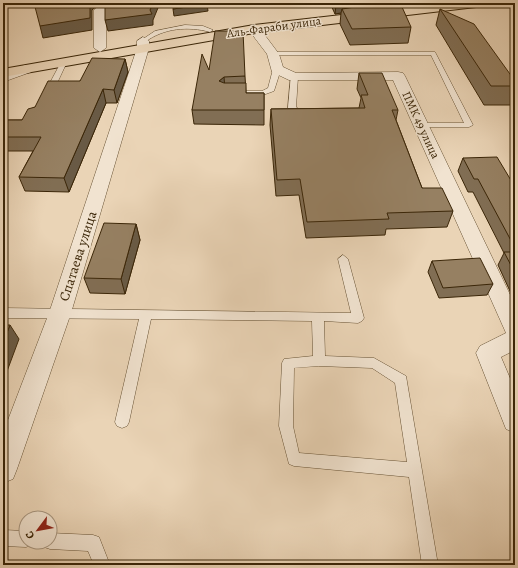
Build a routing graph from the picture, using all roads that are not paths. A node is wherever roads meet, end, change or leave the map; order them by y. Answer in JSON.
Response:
{"nodes":[{"id":1,"x":109,"y":3,"type":"edge"},
{"id":2,"x":420,"y":3,"type":"edge"},
{"id":3,"x":476,"y":3,"type":"edge"},
{"id":4,"x":254,"y":29,"type":"junction"},
{"id":5,"x":143,"y":44,"type":"junction"},
{"id":6,"x":100,"y":48,"type":"junction"},
{"id":7,"x":64,"y":62,"type":"junction"},
{"id":8,"x":275,"y":62,"type":"junction"},
{"id":9,"x":3,"y":64,"type":"edge"},
{"id":10,"x":26,"y":69,"type":"junction"},
{"id":11,"x":3,"y":73,"type":"edge"},
{"id":12,"x":294,"y":76,"type":"junction"},
{"id":13,"x":3,"y":78,"type":"edge"},
{"id":14,"x":240,"y":94,"type":"edge"},
{"id":15,"x":44,"y":101,"type":"edge"},
{"id":16,"x":311,"y":116,"type":"edge"},
{"id":17,"x":421,"y":125,"type":"junction"},
{"id":18,"x":343,"y":260,"type":"dead end"},
{"id":19,"x":3,"y":313,"type":"edge"},
{"id":20,"x":60,"y":313,"type":"junction"},
{"id":21,"x":146,"y":314,"type":"junction"},
{"id":22,"x":318,"y":316,"type":"junction"},
{"id":23,"x":515,"y":329,"type":"edge"},
{"id":24,"x":515,"y":339,"type":"edge"},
{"id":25,"x":319,"y":361,"type":"junction"},
{"id":26,"x":515,"y":421,"type":"edge"},
{"id":27,"x":122,"y":422,"type":"dead end"},
{"id":28,"x":3,"y":469,"type":"edge"},
{"id":29,"x":415,"y":470,"type":"junction"},
{"id":30,"x":3,"y":538,"type":"edge"},
{"id":31,"x":18,"y":539,"type":"edge"},
{"id":32,"x":58,"y":541,"type":"edge"},
{"id":33,"x":102,"y":565,"type":"edge"},
{"id":34,"x":430,"y":565,"type":"edge"}],
"edges":[{"from":1,"to":6,"type":"street"},
{"from":2,"to":5,"type":"main road","name":"Аль-Фараби улица"},
{"from":3,"to":4,"type":"main road","name":"Аль-Фараби улица"},
{"from":4,"to":5,"type":"main road","name":"Аль-Фараби улица"},
{"from":4,"to":8,"type":"street"},
{"from":5,"to":6,"type":"main road","name":"Аль-Фараби улица"},
{"from":5,"to":7,"type":"main road","name":"Аль-Фараби улица"},
{"from":5,"to":20,"type":"street","name":"Спатаева улица"},
{"from":6,"to":9,"type":"main road","name":"Аль-Фараби улица"},
{"from":7,"to":10,"type":"main road","name":"Аль-Фараби улица"},
{"from":7,"to":15,"type":"lane"},
{"from":8,"to":12,"type":"street","name":"ПМК 49 улица"},
{"from":8,"to":14,"type":"lane"},
{"from":8,"to":17,"type":"lane"},
{"from":10,"to":11,"type":"main road","name":"Аль-Фараби улица"},
{"from":10,"to":13,"type":"street"},
{"from":12,"to":16,"type":"lane"},
{"from":12,"to":17,"type":"street","name":"ПМК 49 улица"},
{"from":17,"to":23,"type":"street","name":"ПМК 49 улица"},
{"from":18,"to":22,"type":"lane"},
{"from":19,"to":20,"type":"lane"},
{"from":20,"to":21,"type":"lane"},
{"from":20,"to":28,"type":"street","name":"Спатаева улица"},
{"from":21,"to":22,"type":"lane"},
{"from":21,"to":27,"type":"lane"},
{"from":22,"to":25,"type":"lane"},
{"from":24,"to":26,"type":"street"},
{"from":25,"to":29,"type":"lane"},
{"from":25,"to":29,"type":"lane"},
{"from":29,"to":34,"type":"lane"},
{"from":30,"to":31,"type":"lane"},
{"from":32,"to":33,"type":"lane"}]}
